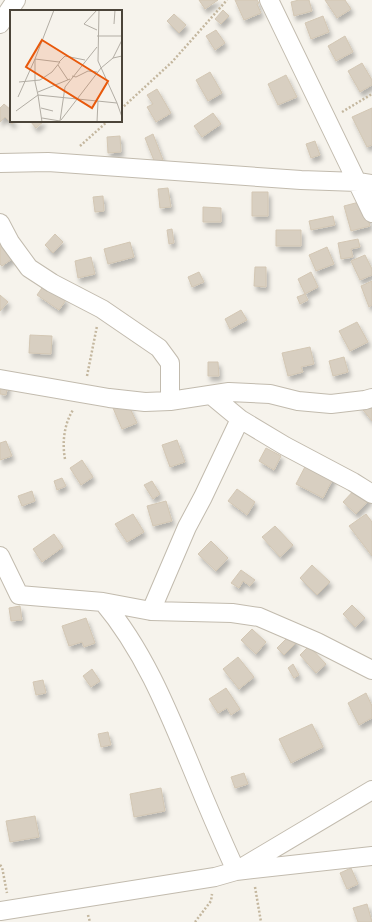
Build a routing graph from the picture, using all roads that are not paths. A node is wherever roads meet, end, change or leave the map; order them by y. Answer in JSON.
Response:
{"nodes":[{"id":1,"x":16,"y":0,"type":"edge"},
{"id":2,"x":269,"y":0,"type":"edge"},
{"id":3,"x":0,"y":24,"type":"edge"},
{"id":4,"x":0,"y":163,"type":"edge"},
{"id":5,"x":365,"y":183,"type":"edge"},
{"id":6,"x":372,"y":213,"type":"edge"},
{"id":7,"x":0,"y":223,"type":"edge"},
{"id":8,"x":0,"y":379,"type":"edge"},
{"id":9,"x":211,"y":394,"type":"junction"},
{"id":10,"x":372,"y":398,"type":"edge"},
{"id":11,"x":170,"y":402,"type":"junction"},
{"id":12,"x":240,"y":419,"type":"junction"},
{"id":13,"x":372,"y":494,"type":"edge"},
{"id":14,"x":0,"y":556,"type":"edge"},
{"id":15,"x":103,"y":602,"type":"junction"},
{"id":16,"x":151,"y":611,"type":"junction"},
{"id":17,"x":372,"y":670,"type":"edge"},
{"id":18,"x":372,"y":790,"type":"edge"},
{"id":19,"x":372,"y":856,"type":"edge"},
{"id":20,"x":244,"y":870,"type":"junction"},
{"id":21,"x":5,"y":910,"type":"edge"}],
"edges":[{"from":1,"to":3,"type":"street"},
{"from":2,"to":5,"type":"street"},
{"from":4,"to":5,"type":"street"},
{"from":5,"to":6,"type":"street"},
{"from":7,"to":11,"type":"street"},
{"from":8,"to":11,"type":"street"},
{"from":9,"to":10,"type":"street"},
{"from":9,"to":11,"type":"street"},
{"from":9,"to":12,"type":"street"},
{"from":12,"to":13,"type":"street"},
{"from":12,"to":16,"type":"street"},
{"from":14,"to":15,"type":"street"},
{"from":15,"to":16,"type":"street"},
{"from":15,"to":20,"type":"street"},
{"from":16,"to":17,"type":"street"},
{"from":18,"to":20,"type":"street"},
{"from":19,"to":20,"type":"street"},
{"from":20,"to":21,"type":"street"}]}
